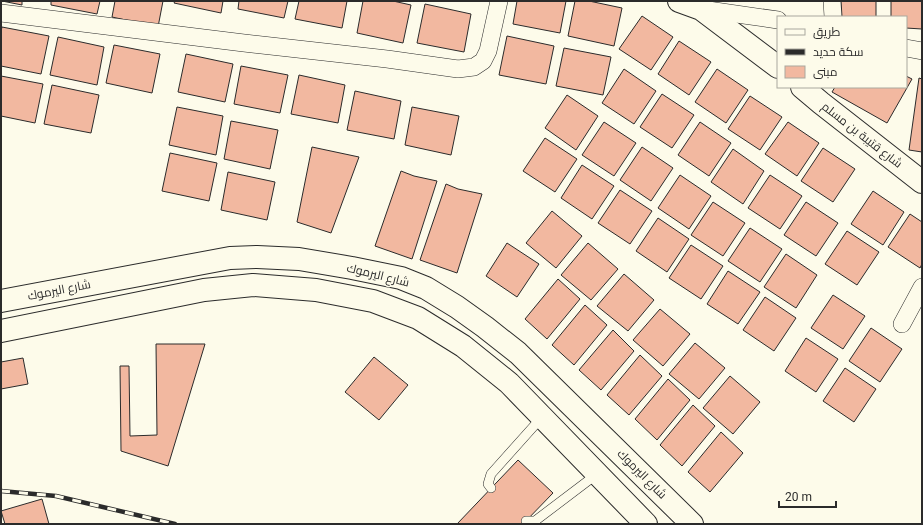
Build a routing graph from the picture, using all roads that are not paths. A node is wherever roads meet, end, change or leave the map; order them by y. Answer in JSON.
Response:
{"nodes":[{"id":1,"x":498,"y":1,"type":"edge"},
{"id":2,"x":679,"y":1,"type":"edge"},
{"id":3,"x":832,"y":1,"type":"edge"},
{"id":4,"x":701,"y":9,"type":"junction"},
{"id":5,"x":1,"y":13,"type":"edge"},
{"id":6,"x":833,"y":16,"type":"edge"},
{"id":7,"x":777,"y":20,"type":"edge"},
{"id":8,"x":907,"y":48,"type":"edge"},
{"id":9,"x":922,"y":51,"type":"edge"},
{"id":10,"x":777,"y":66,"type":"edge"},
{"id":11,"x":804,"y":88,"type":"edge"},
{"id":12,"x":822,"y":95,"type":"edge"},
{"id":13,"x":922,"y":182,"type":"edge"},
{"id":14,"x":922,"y":287,"type":"edge"},
{"id":15,"x":1,"y":301,"type":"edge"},
{"id":16,"x":902,"y":324,"type":"dead end"},
{"id":17,"x":1,"y":331,"type":"edge"},
{"id":18,"x":542,"y":417,"type":"junction"},
{"id":19,"x":597,"y":474,"type":"junction"},
{"id":20,"x":491,"y":488,"type":"dead end"},
{"id":21,"x":526,"y":521,"type":"dead end"},
{"id":22,"x":646,"y":524,"type":"edge"},
{"id":23,"x":692,"y":524,"type":"edge"}],
"edges":[{"from":1,"to":5,"type":"street"},
{"from":2,"to":4,"type":"main road"},
{"from":3,"to":6,"type":"street"},
{"from":4,"to":7,"type":"street"},
{"from":4,"to":10,"type":"main road"},
{"from":8,"to":9,"type":"street"},
{"from":11,"to":12,"type":"main road","name":"شارع قتيبة بن مسلم"},
{"from":12,"to":13,"type":"main road","name":"شارع قتيبة بن مسلم"},
{"from":14,"to":16,"type":"street"},
{"from":15,"to":23,"type":"main road","name":"شارع اليرموك"},
{"from":17,"to":18,"type":"main road"},
{"from":18,"to":19,"type":"main road"},
{"from":18,"to":20,"type":"lane"},
{"from":19,"to":21,"type":"lane"},
{"from":19,"to":22,"type":"main road"}]}
